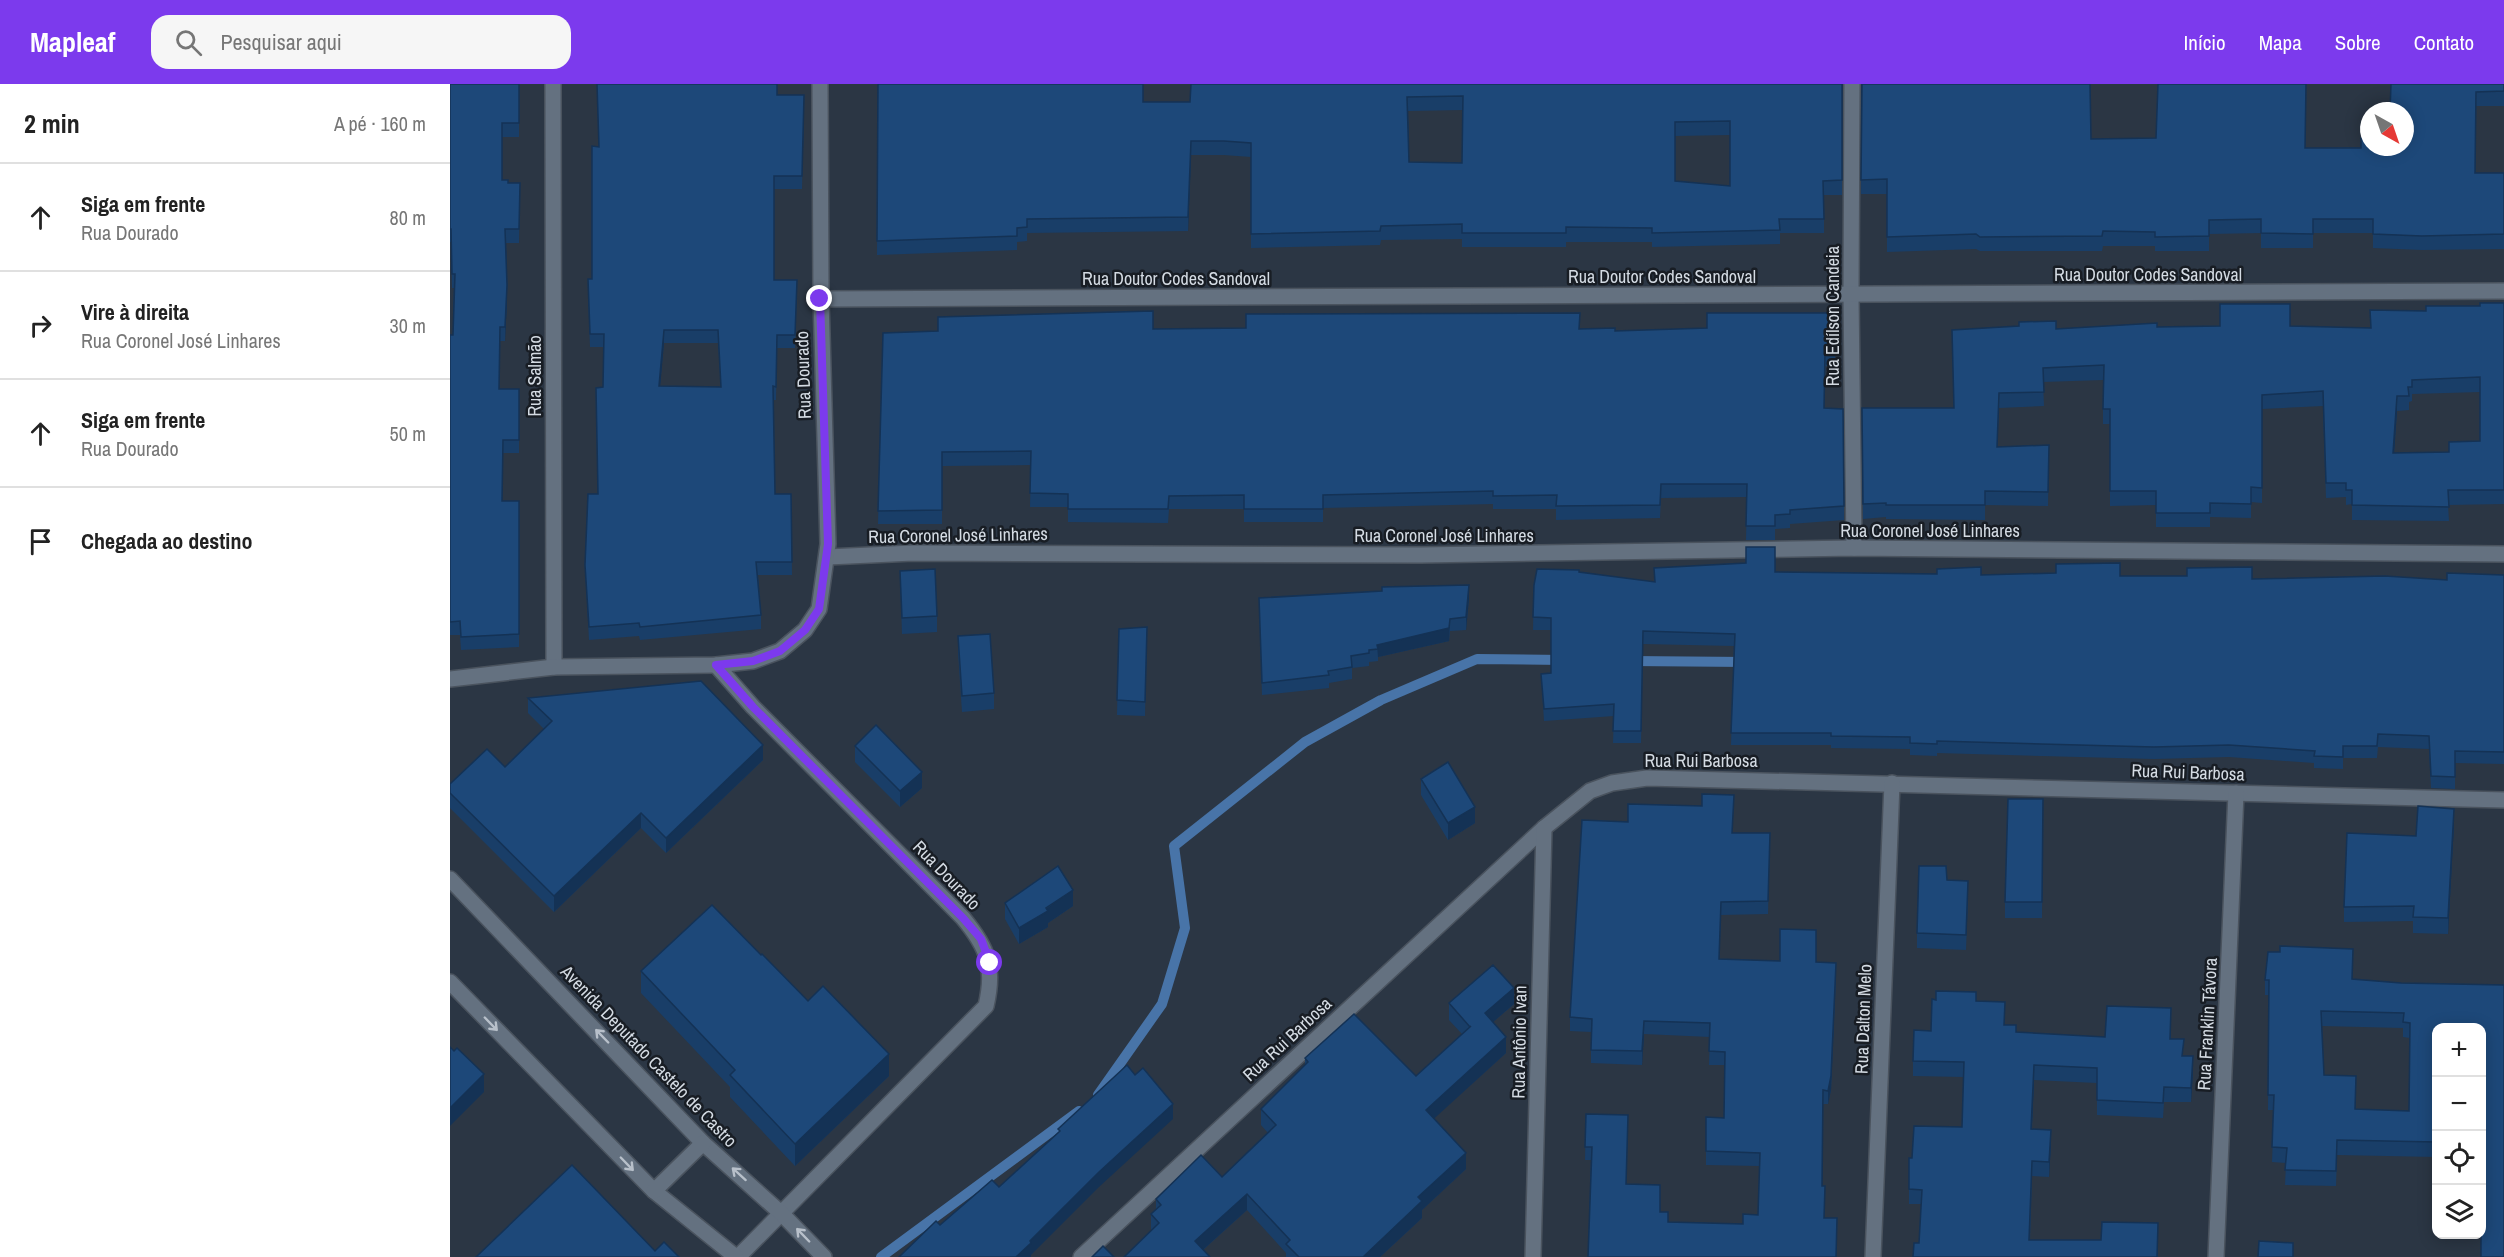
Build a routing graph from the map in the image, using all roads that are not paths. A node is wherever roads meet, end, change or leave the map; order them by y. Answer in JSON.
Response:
{"nodes":[{"id":1,"x":553,"y":84,"type":"edge"},
{"id":2,"x":820,"y":84,"type":"edge"},
{"id":3,"x":1852,"y":84,"type":"edge"},
{"id":4,"x":2504,"y":291,"type":"edge"},
{"id":5,"x":1851,"y":295,"type":"junction"},
{"id":6,"x":820,"y":299,"type":"junction"},
{"id":7,"x":1854,"y":548,"type":"junction"},
{"id":8,"x":2504,"y":554,"type":"edge"},
{"id":9,"x":828,"y":557,"type":"junction"},
{"id":10,"x":716,"y":665,"type":"junction"},
{"id":11,"x":554,"y":667,"type":"junction"},
{"id":12,"x":450,"y":679,"type":"edge"},
{"id":13,"x":1892,"y":783,"type":"junction"},
{"id":14,"x":2236,"y":793,"type":"junction"},
{"id":15,"x":2504,"y":800,"type":"edge"},
{"id":16,"x":1544,"y":828,"type":"junction"},
{"id":17,"x":450,"y":879,"type":"edge"},
{"id":18,"x":450,"y":982,"type":"edge"},
{"id":19,"x":704,"y":1143,"type":"junction"},
{"id":20,"x":654,"y":1191,"type":"junction"},
{"id":21,"x":782,"y":1214,"type":"junction"},
{"id":22,"x":737,"y":1257,"type":"edge"},
{"id":23,"x":824,"y":1257,"type":"edge"},
{"id":24,"x":1082,"y":1257,"type":"edge"},
{"id":25,"x":1533,"y":1257,"type":"edge"},
{"id":26,"x":1874,"y":1257,"type":"edge"},
{"id":27,"x":2216,"y":1257,"type":"edge"}],
"edges":[{"from":1,"to":11,"type":"street","name":"Rua Salmão"},
{"from":2,"to":6,"type":"street","name":"Rua Dourado"},
{"from":3,"to":5,"type":"street","name":"Rua Edílson Candeia"},
{"from":4,"to":5,"type":"street","name":"Rua Doutor Codes Sandoval"},
{"from":5,"to":6,"type":"street","name":"Rua Doutor Codes Sandoval"},
{"from":5,"to":7,"type":"street","name":"Rua Edílson Candeia"},
{"from":6,"to":9,"type":"street","name":"Rua Dourado"},
{"from":7,"to":8,"type":"street","name":"Rua Coronel José Linhares"},
{"from":7,"to":9,"type":"street","name":"Rua Coronel José Linhares"},
{"from":9,"to":10,"type":"street"},
{"from":10,"to":11,"type":"street"},
{"from":10,"to":21,"type":"street","name":"Rua Dourado"},
{"from":11,"to":12,"type":"street"},
{"from":13,"to":14,"type":"street","name":"Rua Rui Barbosa"},
{"from":13,"to":16,"type":"street","name":"Rua Rui Barbosa"},
{"from":13,"to":26,"type":"street","name":"Rua Dalton Melo"},
{"from":14,"to":15,"type":"street","name":"Rua Rui Barbosa"},
{"from":14,"to":27,"type":"street","name":"Rua Franklin Távora"},
{"from":16,"to":24,"type":"street","name":"Rua Rui Barbosa"},
{"from":16,"to":25,"type":"street","name":"Rua Antônio Ivan"},
{"from":19,"to":17,"type":"street","name":"Avenida Deputado Castelo de Castro","one_way":true},
{"from":18,"to":20,"type":"street","one_way":true},
{"from":19,"to":20,"type":"street"},
{"from":21,"to":19,"type":"street","name":"Avenida Deputado Castelo de Castro","one_way":true},
{"from":20,"to":22,"type":"street"},
{"from":21,"to":22,"type":"street","name":"Rua Dourado"},
{"from":23,"to":21,"type":"street","name":"Avenida Deputado Castelo de Castro","one_way":true}]}
